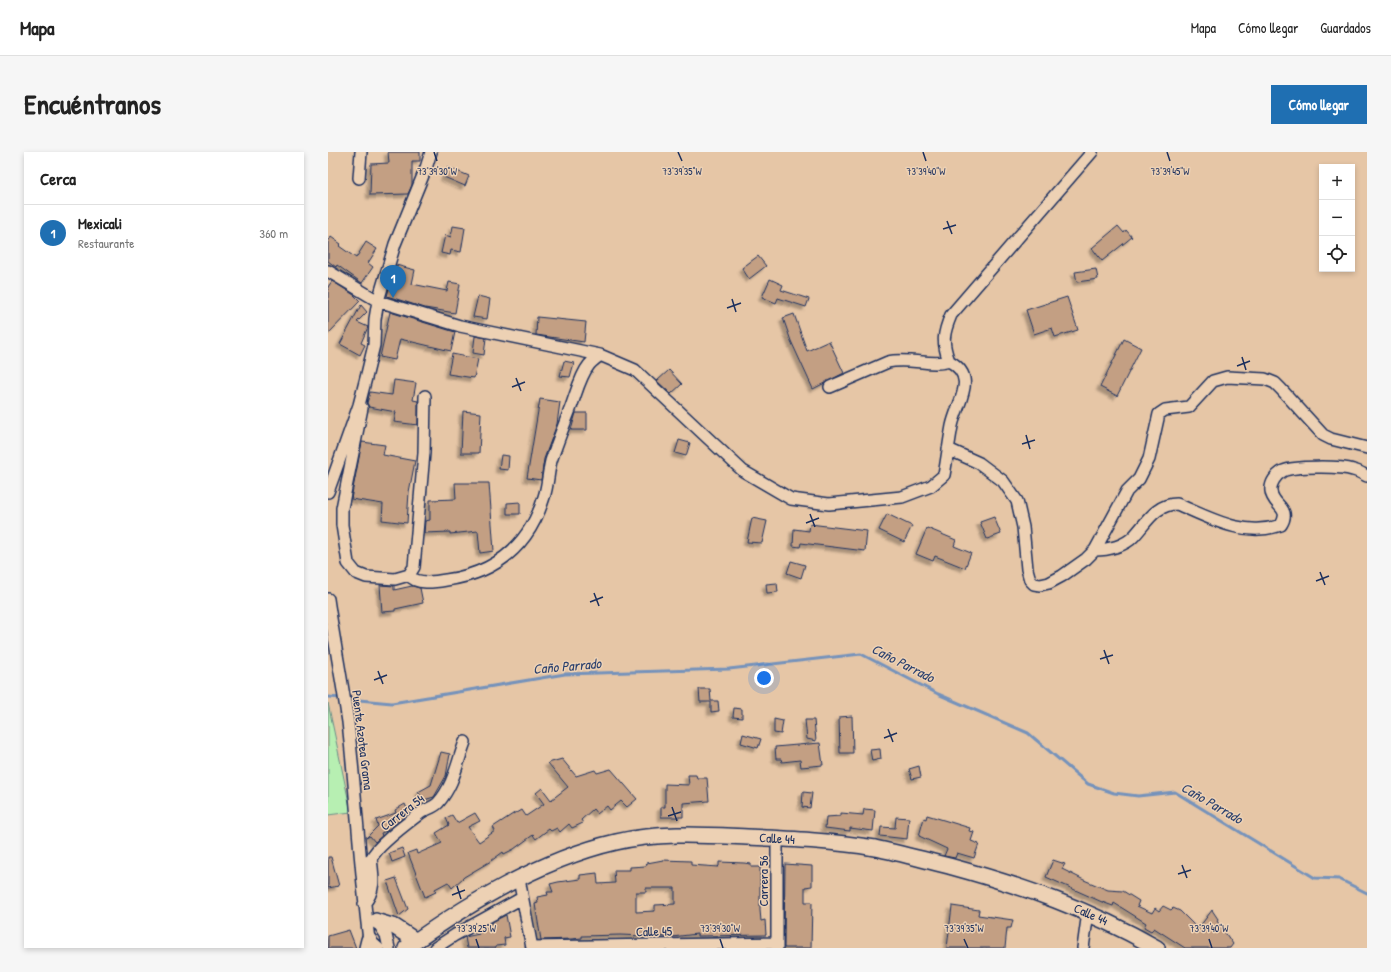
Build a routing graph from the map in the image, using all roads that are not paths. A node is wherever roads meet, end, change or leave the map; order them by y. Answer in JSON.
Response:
{"nodes":[{"id":1,"x":361,"y":152,"type":"edge"},
{"id":2,"x":431,"y":152,"type":"edge"},
{"id":3,"x":1092,"y":152,"type":"edge"},
{"id":4,"x":359,"y":178,"type":"dead end"},
{"id":5,"x":328,"y":271,"type":"edge"},
{"id":6,"x":378,"y":301,"type":"junction"},
{"id":7,"x":600,"y":355,"type":"junction"},
{"id":8,"x":949,"y":360,"type":"junction"},
{"id":9,"x":830,"y":387,"type":"dead end"},
{"id":10,"x":425,"y":396,"type":"dead end"},
{"id":11,"x":359,"y":405,"type":"junction"},
{"id":12,"x":1367,"y":448,"type":"edge"},
{"id":13,"x":948,"y":449,"type":"junction"},
{"id":14,"x":1367,"y":476,"type":"edge"},
{"id":15,"x":328,"y":492,"type":"edge"},
{"id":16,"x":1095,"y":550,"type":"junction"},
{"id":17,"x":409,"y":575,"type":"junction"},
{"id":18,"x":328,"y":599,"type":"edge"},
{"id":19,"x":465,"y":742,"type":"dead end"},
{"id":20,"x":777,"y":838,"type":"junction"},
{"id":21,"x":519,"y":879,"type":"junction"},
{"id":22,"x":522,"y":898,"type":"junction"},
{"id":23,"x":365,"y":906,"type":"junction"},
{"id":24,"x":1088,"y":912,"type":"junction"},
{"id":25,"x":378,"y":922,"type":"junction"},
{"id":26,"x":372,"y":945,"type":"edge"},
{"id":27,"x":411,"y":945,"type":"edge"},
{"id":28,"x":777,"y":946,"type":"edge"},
{"id":29,"x":389,"y":948,"type":"edge"},
{"id":30,"x":436,"y":948,"type":"edge"},
{"id":31,"x":532,"y":948,"type":"edge"},
{"id":32,"x":1082,"y":948,"type":"edge"},
{"id":33,"x":1156,"y":948,"type":"edge"}],
"edges":[{"from":1,"to":4,"type":"street"},
{"from":2,"to":6,"type":"street"},
{"from":3,"to":8,"type":"street"},
{"from":5,"to":6,"type":"street"},
{"from":6,"to":7,"type":"street"},
{"from":6,"to":11,"type":"street"},
{"from":7,"to":13,"type":"street"},
{"from":7,"to":17,"type":"street"},
{"from":8,"to":9,"type":"street"},
{"from":8,"to":13,"type":"street"},
{"from":10,"to":17,"type":"street"},
{"from":11,"to":15,"type":"street"},
{"from":11,"to":17,"type":"street"},
{"from":12,"to":16,"type":"street"},
{"from":13,"to":16,"type":"street"},
{"from":14,"to":16,"type":"street"},
{"from":18,"to":23,"type":"street","name":"Puente Azotea Grama"},
{"from":19,"to":23,"type":"street","name":"Carrera 54"},
{"from":20,"to":21,"type":"main road","name":"Calle 44"},
{"from":20,"to":24,"type":"main road","name":"Calle 44"},
{"from":20,"to":28,"type":"street","name":"Carrera 56"},
{"from":21,"to":22,"type":"street"},
{"from":21,"to":27,"type":"main road","name":"Calle 44"},
{"from":22,"to":30,"type":"street"},
{"from":22,"to":31,"type":"street"},
{"from":23,"to":25,"type":"street"},
{"from":23,"to":26,"type":"street","name":"Puente Azotea Grama"},
{"from":24,"to":32,"type":"street"},
{"from":24,"to":33,"type":"main road","name":"Calle 44"},
{"from":25,"to":27,"type":"main road"},
{"from":25,"to":29,"type":"street"},
{"from":28,"to":31,"type":"street","name":"Calle 45"}]}
